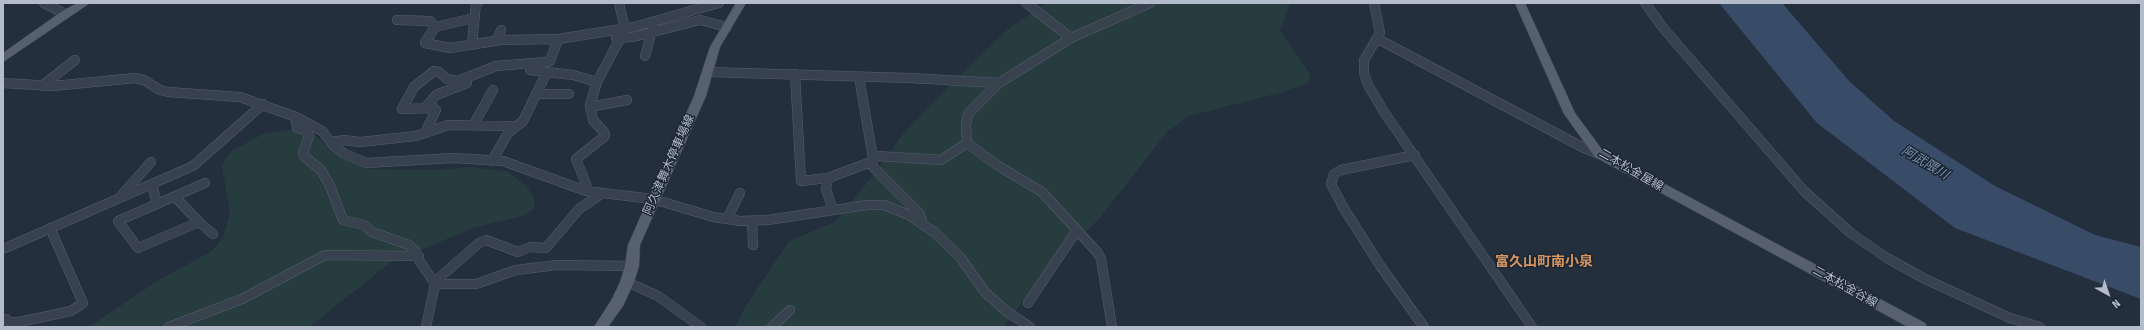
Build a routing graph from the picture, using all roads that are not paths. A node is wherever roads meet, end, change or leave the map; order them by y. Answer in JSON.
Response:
{"nodes":[{"id":1,"x":44,"y":3,"type":"edge"},
{"id":2,"x":86,"y":3,"type":"edge"},
{"id":3,"x":478,"y":3,"type":"edge"},
{"id":4,"x":619,"y":3,"type":"edge"},
{"id":5,"x":719,"y":3,"type":"edge"},
{"id":6,"x":741,"y":3,"type":"edge"},
{"id":7,"x":1026,"y":3,"type":"edge"},
{"id":8,"x":1150,"y":3,"type":"edge"},
{"id":9,"x":1374,"y":3,"type":"edge"},
{"id":10,"x":1520,"y":3,"type":"edge"},
{"id":11,"x":1645,"y":3,"type":"edge"},
{"id":12,"x":65,"y":14,"type":"junction"},
{"id":13,"x":474,"y":18,"type":"junction"},
{"id":14,"x":397,"y":20,"type":"dead end"},
{"id":15,"x":652,"y":22,"type":"junction"},
{"id":16,"x":727,"y":26,"type":"junction"},
{"id":17,"x":435,"y":27,"type":"junction"},
{"id":18,"x":624,"y":29,"type":"junction"},
{"id":19,"x":501,"y":30,"type":"dead end"},
{"id":20,"x":653,"y":31,"type":"junction"},
{"id":21,"x":605,"y":32,"type":"junction"},
{"id":22,"x":558,"y":38,"type":"junction"},
{"id":23,"x":1071,"y":38,"type":"junction"},
{"id":24,"x":620,"y":39,"type":"junction"},
{"id":25,"x":1378,"y":39,"type":"junction"},
{"id":26,"x":497,"y":40,"type":"junction"},
{"id":27,"x":472,"y":44,"type":"junction"},
{"id":28,"x":645,"y":56,"type":"dead end"},
{"id":29,"x":3,"y":58,"type":"edge"},
{"id":30,"x":75,"y":60,"type":"dead end"},
{"id":31,"x":530,"y":70,"type":"dead end"},
{"id":32,"x":547,"y":72,"type":"junction"},
{"id":33,"x":708,"y":72,"type":"junction"},
{"id":34,"x":795,"y":74,"type":"junction"},
{"id":35,"x":859,"y":77,"type":"junction"},
{"id":36,"x":597,"y":82,"type":"junction"},
{"id":37,"x":3,"y":83,"type":"edge"},
{"id":38,"x":468,"y":83,"type":"dead end"},
{"id":39,"x":1000,"y":83,"type":"junction"},
{"id":40,"x":42,"y":86,"type":"junction"},
{"id":41,"x":494,"y":90,"type":"dead end"},
{"id":42,"x":537,"y":94,"type":"junction"},
{"id":43,"x":569,"y":94,"type":"dead end"},
{"id":44,"x":626,"y":100,"type":"dead end"},
{"id":45,"x":263,"y":104,"type":"junction"},
{"id":46,"x":590,"y":107,"type":"junction"},
{"id":47,"x":425,"y":108,"type":"junction"},
{"id":48,"x":299,"y":119,"type":"junction"},
{"id":49,"x":474,"y":124,"type":"junction"},
{"id":50,"x":515,"y":126,"type":"junction"},
{"id":51,"x":425,"y":133,"type":"junction"},
{"id":52,"x":331,"y":142,"type":"junction"},
{"id":53,"x":967,"y":143,"type":"junction"},
{"id":54,"x":1599,"y":154,"type":"junction"},
{"id":55,"x":1415,"y":155,"type":"junction"},
{"id":56,"x":872,"y":160,"type":"junction"},
{"id":57,"x":492,"y":161,"type":"junction"},
{"id":58,"x":151,"y":162,"type":"dead end"},
{"id":59,"x":828,"y":178,"type":"junction"},
{"id":60,"x":205,"y":183,"type":"dead end"},
{"id":61,"x":152,"y":184,"type":"junction"},
{"id":62,"x":586,"y":191,"type":"junction"},
{"id":63,"x":740,"y":193,"type":"dead end"},
{"id":64,"x":600,"y":194,"type":"junction"},
{"id":65,"x":175,"y":197,"type":"junction"},
{"id":66,"x":119,"y":198,"type":"junction"},
{"id":67,"x":653,"y":199,"type":"junction"},
{"id":68,"x":157,"y":204,"type":"junction"},
{"id":69,"x":834,"y":210,"type":"junction"},
{"id":70,"x":727,"y":219,"type":"junction"},
{"id":71,"x":199,"y":222,"type":"junction"},
{"id":72,"x":752,"y":222,"type":"junction"},
{"id":73,"x":923,"y":224,"type":"junction"},
{"id":74,"x":50,"y":228,"type":"junction"},
{"id":75,"x":1077,"y":230,"type":"junction"},
{"id":76,"x":213,"y":234,"type":"dead end"},
{"id":77,"x":753,"y":245,"type":"dead end"},
{"id":78,"x":1770,"y":247,"type":"joint"},
{"id":79,"x":3,"y":249,"type":"edge"},
{"id":80,"x":419,"y":256,"type":"junction"},
{"id":81,"x":632,"y":266,"type":"junction"},
{"id":82,"x":627,"y":282,"type":"junction"},
{"id":83,"x":435,"y":284,"type":"junction"},
{"id":84,"x":1028,"y":303,"type":"dead end"},
{"id":85,"x":790,"y":310,"type":"dead end"},
{"id":86,"x":4,"y":318,"type":"edge"},
{"id":87,"x":2011,"y":323,"type":"edge"},
{"id":88,"x":777,"y":326,"type":"edge"},
{"id":89,"x":169,"y":327,"type":"edge"},
{"id":90,"x":426,"y":327,"type":"edge"},
{"id":91,"x":601,"y":327,"type":"edge"},
{"id":92,"x":701,"y":327,"type":"edge"},
{"id":93,"x":1030,"y":327,"type":"edge"},
{"id":94,"x":1112,"y":327,"type":"edge"},
{"id":95,"x":1424,"y":327,"type":"edge"},
{"id":96,"x":1532,"y":327,"type":"edge"},
{"id":97,"x":1920,"y":327,"type":"edge"},
{"id":98,"x":2040,"y":327,"type":"edge"}],
"edges":[{"from":1,"to":12,"type":"street"},
{"from":2,"to":12,"type":"main road"},
{"from":3,"to":13,"type":"street"},
{"from":4,"to":18,"type":"street"},
{"from":5,"to":15,"type":"street"},
{"from":6,"to":16,"type":"main road","name":"阿久津舞木停車場線"},
{"from":7,"to":23,"type":"street"},
{"from":8,"to":23,"type":"street"},
{"from":9,"to":25,"type":"street"},
{"from":10,"to":54,"type":"main road","name":"二本松金屋線"},
{"from":11,"to":87,"type":"street"},
{"from":12,"to":29,"type":"main road"},
{"from":13,"to":17,"type":"street"},
{"from":13,"to":27,"type":"street"},
{"from":14,"to":17,"type":"street"},
{"from":15,"to":18,"type":"street"},
{"from":15,"to":20,"type":"street"},
{"from":16,"to":20,"type":"street"},
{"from":16,"to":33,"type":"main road","name":"阿久津舞木停車場線"},
{"from":17,"to":27,"type":"street"},
{"from":18,"to":21,"type":"street"},
{"from":18,"to":24,"type":"street"},
{"from":19,"to":26,"type":"street"},
{"from":20,"to":24,"type":"street"},
{"from":20,"to":28,"type":"street"},
{"from":21,"to":22,"type":"street"},
{"from":21,"to":24,"type":"street"},
{"from":22,"to":26,"type":"street"},
{"from":22,"to":47,"type":"street"},
{"from":23,"to":39,"type":"street"},
{"from":24,"to":36,"type":"street"},
{"from":25,"to":54,"type":"street"},
{"from":25,"to":55,"type":"street"},
{"from":26,"to":27,"type":"street"},
{"from":30,"to":40,"type":"street"},
{"from":31,"to":32,"type":"street"},
{"from":32,"to":36,"type":"street"},
{"from":32,"to":42,"type":"street"},
{"from":33,"to":34,"type":"street"},
{"from":33,"to":67,"type":"main road","name":"阿久津舞木停車場線"},
{"from":34,"to":35,"type":"street"},
{"from":34,"to":59,"type":"street"},
{"from":35,"to":39,"type":"street"},
{"from":35,"to":56,"type":"street"},
{"from":36,"to":46,"type":"street"},
{"from":37,"to":40,"type":"street"},
{"from":38,"to":47,"type":"street"},
{"from":39,"to":53,"type":"street"},
{"from":40,"to":45,"type":"street"},
{"from":41,"to":49,"type":"street"},
{"from":42,"to":43,"type":"street"},
{"from":42,"to":50,"type":"street"},
{"from":44,"to":46,"type":"street"},
{"from":45,"to":48,"type":"street"},
{"from":45,"to":61,"type":"street"},
{"from":46,"to":62,"type":"street"},
{"from":47,"to":51,"type":"street"},
{"from":48,"to":52,"type":"street"},
{"from":48,"to":80,"type":"street"},
{"from":49,"to":50,"type":"street"},
{"from":49,"to":51,"type":"street"},
{"from":50,"to":57,"type":"street"},
{"from":51,"to":52,"type":"street"},
{"from":52,"to":57,"type":"street"},
{"from":53,"to":56,"type":"street"},
{"from":53,"to":75,"type":"street"},
{"from":54,"to":78,"type":"main road","name":"二本松金屋線"},
{"from":55,"to":95,"type":"street"},
{"from":55,"to":96,"type":"street"},
{"from":56,"to":59,"type":"street"},
{"from":56,"to":73,"type":"street"},
{"from":57,"to":62,"type":"street"},
{"from":58,"to":66,"type":"street"},
{"from":59,"to":69,"type":"street"},
{"from":60,"to":65,"type":"street"},
{"from":61,"to":66,"type":"street"},
{"from":61,"to":68,"type":"street"},
{"from":62,"to":64,"type":"street"},
{"from":63,"to":70,"type":"street"},
{"from":64,"to":67,"type":"street"},
{"from":64,"to":83,"type":"street"},
{"from":65,"to":68,"type":"street"},
{"from":65,"to":71,"type":"street"},
{"from":66,"to":74,"type":"street"},
{"from":67,"to":70,"type":"street"},
{"from":67,"to":81,"type":"main road","name":"阿久津舞木停車場線"},
{"from":68,"to":71,"type":"street"},
{"from":69,"to":72,"type":"street"},
{"from":69,"to":73,"type":"street"},
{"from":70,"to":72,"type":"street"},
{"from":71,"to":76,"type":"street"},
{"from":72,"to":77,"type":"street"},
{"from":73,"to":93,"type":"street"},
{"from":74,"to":79,"type":"street"},
{"from":74,"to":86,"type":"street"},
{"from":75,"to":84,"type":"street"},
{"from":75,"to":94,"type":"street"},
{"from":78,"to":97,"type":"main road","name":"二本松金谷線"},
{"from":80,"to":83,"type":"street"},
{"from":80,"to":89,"type":"street"},
{"from":81,"to":82,"type":"main road","name":"阿久津舞木停車場線"},
{"from":81,"to":83,"type":"street"},
{"from":82,"to":91,"type":"main road","name":"阿久津舞木停車場線"},
{"from":82,"to":92,"type":"street"},
{"from":83,"to":90,"type":"street"},
{"from":85,"to":88,"type":"street"},
{"from":87,"to":98,"type":"street"}]}
